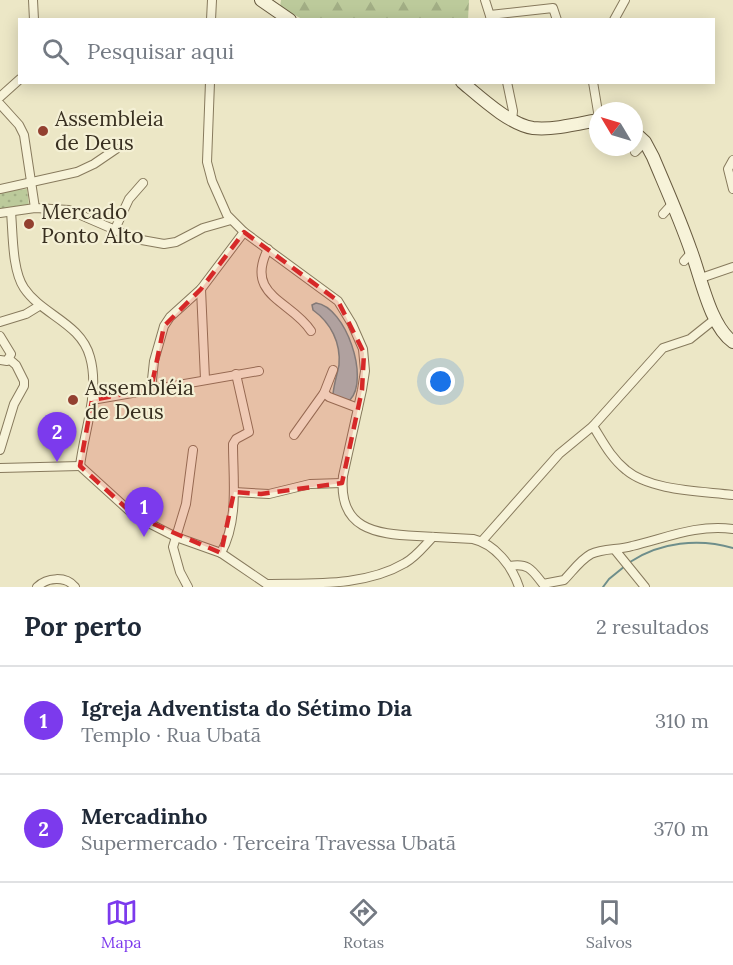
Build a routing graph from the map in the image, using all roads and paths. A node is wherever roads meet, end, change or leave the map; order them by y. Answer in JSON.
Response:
{"nodes":[{"id":1,"x":33,"y":0,"type":"edge"},
{"id":2,"x":212,"y":0,"type":"edge"},
{"id":3,"x":261,"y":0,"type":"edge"},
{"id":4,"x":485,"y":0,"type":"edge"},
{"id":5,"x":625,"y":0,"type":"edge"},
{"id":6,"x":490,"y":17,"type":"edge"},
{"id":7,"x":34,"y":18,"type":"edge"},
{"id":8,"x":211,"y":18,"type":"edge"},
{"id":9,"x":287,"y":18,"type":"edge"},
{"id":10,"x":556,"y":18,"type":"edge"},
{"id":11,"x":615,"y":18,"type":"edge"},
{"id":12,"x":18,"y":81,"type":"edge"},
{"id":13,"x":210,"y":84,"type":"edge"},
{"id":14,"x":465,"y":84,"type":"edge"},
{"id":15,"x":507,"y":84,"type":"edge"},
{"id":16,"x":593,"y":84,"type":"edge"},
{"id":17,"x":0,"y":97,"type":"edge"},
{"id":18,"x":596,"y":102,"type":"edge"},
{"id":19,"x":0,"y":104,"type":"edge"},
{"id":20,"x":512,"y":120,"type":"junction"},
{"id":21,"x":589,"y":122,"type":"edge"},
{"id":22,"x":645,"y":142,"type":"edge"},
{"id":23,"x":116,"y":149,"type":"dead end"},
{"id":24,"x":733,"y":160,"type":"edge"},
{"id":25,"x":143,"y":183,"type":"dead end"},
{"id":26,"x":32,"y":184,"type":"junction"},
{"id":27,"x":0,"y":189,"type":"edge"},
{"id":28,"x":733,"y":189,"type":"edge"},
{"id":29,"x":673,"y":203,"type":"junction"},
{"id":30,"x":35,"y":208,"type":"junction"},
{"id":31,"x":11,"y":212,"type":"junction"},
{"id":32,"x":0,"y":213,"type":"edge"},
{"id":33,"x":663,"y":214,"type":"dead end"},
{"id":34,"x":231,"y":220,"type":"junction"},
{"id":35,"x":115,"y":229,"type":"junction"},
{"id":36,"x":244,"y":232,"type":"junction"},
{"id":37,"x":268,"y":249,"type":"junction"},
{"id":38,"x":733,"y":267,"type":"edge"},
{"id":39,"x":701,"y":278,"type":"junction"},
{"id":40,"x":201,"y":289,"type":"junction"},
{"id":41,"x":39,"y":306,"type":"junction"},
{"id":42,"x":715,"y":319,"type":"junction"},
{"id":43,"x":0,"y":322,"type":"edge"},
{"id":44,"x":311,"y":331,"type":"dead end"},
{"id":45,"x":0,"y":336,"type":"edge"},
{"id":46,"x":733,"y":342,"type":"edge"},
{"id":47,"x":5,"y":360,"type":"edge"},
{"id":48,"x":259,"y":370,"type":"dead end"},
{"id":49,"x":333,"y":370,"type":"dead end"},
{"id":50,"x":236,"y":374,"type":"junction"},
{"id":51,"x":205,"y":379,"type":"junction"},
{"id":52,"x":151,"y":388,"type":"junction"},
{"id":53,"x":324,"y":393,"type":"junction"},
{"id":54,"x":92,"y":400,"type":"junction"},
{"id":55,"x":358,"y":408,"type":"junction"},
{"id":56,"x":593,"y":426,"type":"junction"},
{"id":57,"x":294,"y":435,"type":"dead end"},
{"id":58,"x":0,"y":450,"type":"edge"},
{"id":59,"x":193,"y":450,"type":"dead end"},
{"id":60,"x":80,"y":466,"type":"junction"},
{"id":61,"x":0,"y":468,"type":"edge"},
{"id":62,"x":342,"y":483,"type":"junction"},
{"id":63,"x":234,"y":492,"type":"junction"},
{"id":64,"x":733,"y":495,"type":"edge"},
{"id":65,"x":733,"y":528,"type":"edge"},
{"id":66,"x":176,"y":537,"type":"junction"},
{"id":67,"x":433,"y":537,"type":"junction"},
{"id":68,"x":482,"y":542,"type":"junction"},
{"id":69,"x":221,"y":553,"type":"junction"},
{"id":70,"x":617,"y":553,"type":"junction"},
{"id":71,"x":510,"y":566,"type":"junction"},
{"id":72,"x":639,"y":585,"type":"edge"},
{"id":73,"x":269,"y":586,"type":"edge"},
{"id":74,"x":543,"y":586,"type":"edge"},
{"id":75,"x":37,"y":587,"type":"edge"},
{"id":76,"x":75,"y":587,"type":"edge"},
{"id":77,"x":188,"y":587,"type":"edge"},
{"id":78,"x":519,"y":587,"type":"edge"}],
"edges":[{"from":1,"to":7,"type":"street"},
{"from":2,"to":8,"type":"street"},
{"from":3,"to":9,"type":"main road"},
{"from":4,"to":6,"type":"street"},
{"from":5,"to":11,"type":"street"},
{"from":6,"to":10,"type":"street"},
{"from":12,"to":17,"type":"street"},
{"from":13,"to":34,"type":"street"},
{"from":14,"to":20,"type":"main road"},
{"from":15,"to":20,"type":"street"},
{"from":16,"to":18,"type":"street"},
{"from":19,"to":26,"type":"street"},
{"from":20,"to":21,"type":"main road"},
{"from":22,"to":29,"type":"main road"},
{"from":23,"to":26,"type":"street"},
{"from":24,"to":28,"type":"street"},
{"from":25,"to":35,"type":"street"},
{"from":26,"to":27,"type":"street"},
{"from":26,"to":30,"type":"street"},
{"from":29,"to":33,"type":"street"},
{"from":29,"to":39,"type":"main road"},
{"from":30,"to":31,"type":"street"},
{"from":30,"to":35,"type":"street"},
{"from":31,"to":32,"type":"street"},
{"from":31,"to":41,"type":"street"},
{"from":34,"to":35,"type":"street"},
{"from":34,"to":36,"type":"street"},
{"from":36,"to":37,"type":"street"},
{"from":36,"to":40,"type":"street"},
{"from":37,"to":44,"type":"street"},
{"from":37,"to":55,"type":"street"},
{"from":38,"to":39,"type":"street"},
{"from":39,"to":42,"type":"main road"},
{"from":40,"to":51,"type":"street"},
{"from":40,"to":52,"type":"street"},
{"from":41,"to":43,"type":"street"},
{"from":41,"to":54,"type":"street"},
{"from":42,"to":46,"type":"main road"},
{"from":42,"to":56,"type":"street"},
{"from":45,"to":47,"type":"street"},
{"from":47,"to":58,"type":"street"},
{"from":48,"to":50,"type":"street"},
{"from":49,"to":53,"type":"street"},
{"from":50,"to":51,"type":"street"},
{"from":50,"to":63,"type":"street"},
{"from":51,"to":52,"type":"street"},
{"from":52,"to":54,"type":"street"},
{"from":53,"to":55,"type":"street"},
{"from":53,"to":57,"type":"street"},
{"from":54,"to":60,"type":"street"},
{"from":55,"to":62,"type":"street"},
{"from":56,"to":64,"type":"street"},
{"from":56,"to":68,"type":"street"},
{"from":59,"to":66,"type":"street"},
{"from":60,"to":61,"type":"street"},
{"from":60,"to":66,"type":"street"},
{"from":62,"to":63,"type":"street"},
{"from":62,"to":67,"type":"street"},
{"from":63,"to":69,"type":"street"},
{"from":65,"to":70,"type":"street"},
{"from":66,"to":69,"type":"street"},
{"from":66,"to":77,"type":"street"},
{"from":67,"to":68,"type":"street"},
{"from":67,"to":73,"type":"street"},
{"from":68,"to":71,"type":"street"},
{"from":69,"to":73,"type":"street"},
{"from":70,"to":72,"type":"street"},
{"from":70,"to":74,"type":"street"},
{"from":71,"to":74,"type":"street"},
{"from":71,"to":78,"type":"street"},
{"from":75,"to":76,"type":"street"}]}
